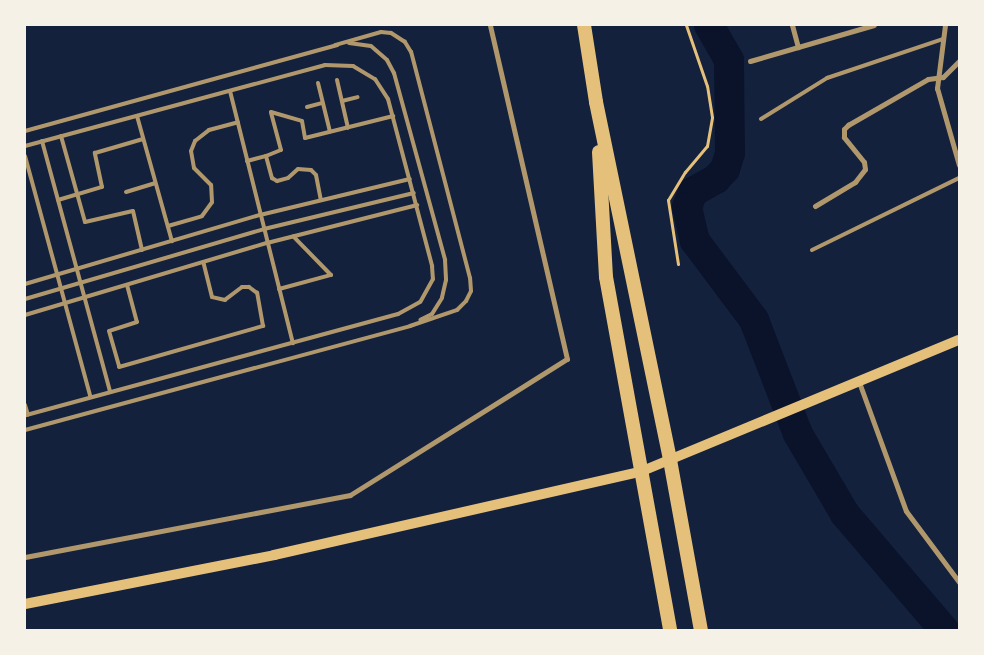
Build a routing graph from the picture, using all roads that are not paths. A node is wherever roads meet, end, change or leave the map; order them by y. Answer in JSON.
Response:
{"nodes":[{"id":1,"x":490,"y":25,"type":"edge"},
{"id":2,"x":584,"y":25,"type":"edge"},
{"id":3,"x":792,"y":25,"type":"edge"},
{"id":4,"x":874,"y":25,"type":"edge"},
{"id":5,"x":945,"y":25,"type":"edge"},
{"id":6,"x":942,"y":39,"type":"junction"},
{"id":7,"x":335,"y":45,"type":"junction"},
{"id":8,"x":798,"y":47,"type":"junction"},
{"id":9,"x":750,"y":60,"type":"dead end"},
{"id":10,"x":959,"y":61,"type":"edge"},
{"id":11,"x":937,"y":79,"type":"junction"},
{"id":12,"x":337,"y":80,"type":"dead end"},
{"id":13,"x":318,"y":83,"type":"dead end"},
{"id":14,"x":230,"y":91,"type":"junction"},
{"id":15,"x":358,"y":98,"type":"dead end"},
{"id":16,"x":342,"y":101,"type":"junction"},
{"id":17,"x":596,"y":102,"type":"junction"},
{"id":18,"x":322,"y":103,"type":"junction"},
{"id":19,"x":307,"y":107,"type":"dead end"},
{"id":20,"x":137,"y":116,"type":"junction"},
{"id":21,"x":393,"y":116,"type":"junction"},
{"id":22,"x":761,"y":119,"type":"dead end"},
{"id":23,"x":238,"y":122,"type":"junction"},
{"id":24,"x":348,"y":128,"type":"junction"},
{"id":25,"x":25,"y":130,"type":"edge"},
{"id":26,"x":330,"y":132,"type":"junction"},
{"id":27,"x":61,"y":136,"type":"junction"},
{"id":28,"x":143,"y":139,"type":"junction"},
{"id":29,"x":42,"y":142,"type":"junction"},
{"id":30,"x":25,"y":146,"type":"edge"},
{"id":31,"x":25,"y":156,"type":"edge"},
{"id":32,"x":266,"y":156,"type":"junction"},
{"id":33,"x":247,"y":161,"type":"junction"},
{"id":34,"x":959,"y":165,"type":"edge"},
{"id":35,"x":959,"y":178,"type":"edge"},
{"id":36,"x":410,"y":179,"type":"junction"},
{"id":37,"x":155,"y":183,"type":"junction"},
{"id":38,"x":126,"y":192,"type":"dead end"},
{"id":39,"x":414,"y":192,"type":"junction"},
{"id":40,"x":77,"y":195,"type":"junction"},
{"id":41,"x":58,"y":200,"type":"junction"},
{"id":42,"x":321,"y":200,"type":"junction"},
{"id":43,"x":417,"y":205,"type":"junction"},
{"id":44,"x":815,"y":206,"type":"dead end"},
{"id":45,"x":260,"y":214,"type":"junction"},
{"id":46,"x":168,"y":226,"type":"junction"},
{"id":47,"x":264,"y":229,"type":"junction"},
{"id":48,"x":293,"y":236,"type":"junction"},
{"id":49,"x":172,"y":241,"type":"junction"},
{"id":50,"x":267,"y":243,"type":"junction"},
{"id":51,"x":142,"y":250,"type":"junction"},
{"id":52,"x":812,"y":250,"type":"dead end"},
{"id":53,"x":203,"y":262,"type":"junction"},
{"id":54,"x":76,"y":270,"type":"junction"},
{"id":55,"x":57,"y":276,"type":"junction"},
{"id":56,"x":25,"y":284,"type":"edge"},
{"id":57,"x":80,"y":284,"type":"junction"},
{"id":58,"x":127,"y":285,"type":"junction"},
{"id":59,"x":61,"y":289,"type":"junction"},
{"id":60,"x":279,"y":289,"type":"junction"},
{"id":61,"x":25,"y":298,"type":"edge"},
{"id":62,"x":84,"y":298,"type":"junction"},
{"id":63,"x":65,"y":303,"type":"junction"},
{"id":64,"x":25,"y":314,"type":"edge"},
{"id":65,"x":410,"y":326,"type":"junction"},
{"id":66,"x":959,"y":340,"type":"edge"},
{"id":67,"x":293,"y":343,"type":"junction"},
{"id":68,"x":859,"y":382,"type":"junction"},
{"id":69,"x":110,"y":391,"type":"junction"},
{"id":70,"x":90,"y":396,"type":"junction"},
{"id":71,"x":25,"y":405,"type":"edge"},
{"id":72,"x":26,"y":415,"type":"edge"},
{"id":73,"x":25,"y":430,"type":"edge"},
{"id":74,"x":670,"y":460,"type":"junction"},
{"id":75,"x":640,"y":472,"type":"junction"},
{"id":76,"x":25,"y":557,"type":"edge"},
{"id":77,"x":959,"y":582,"type":"edge"},
{"id":78,"x":25,"y":604,"type":"edge"},
{"id":79,"x":670,"y":630,"type":"edge"},
{"id":80,"x":701,"y":630,"type":"edge"}],
"edges":[{"from":1,"to":76,"type":"street"},
{"from":2,"to":17,"type":"highway"},
{"from":3,"to":8,"type":"street"},
{"from":4,"to":8,"type":"street"},
{"from":5,"to":6,"type":"street"},
{"from":6,"to":11,"type":"street"},
{"from":6,"to":22,"type":"lane"},
{"from":7,"to":25,"type":"lane"},
{"from":7,"to":65,"type":"lane"},
{"from":7,"to":65,"type":"lane"},
{"from":8,"to":9,"type":"street"},
{"from":10,"to":11,"type":"street"},
{"from":11,"to":34,"type":"street"},
{"from":11,"to":44,"type":"street"},
{"from":12,"to":16,"type":"lane"},
{"from":13,"to":18,"type":"lane"},
{"from":14,"to":20,"type":"lane"},
{"from":14,"to":21,"type":"lane"},
{"from":14,"to":23,"type":"lane"},
{"from":15,"to":16,"type":"lane"},
{"from":16,"to":24,"type":"lane"},
{"from":17,"to":74,"type":"highway"},
{"from":17,"to":75,"type":"highway"},
{"from":18,"to":19,"type":"lane"},
{"from":18,"to":26,"type":"lane"},
{"from":20,"to":27,"type":"lane"},
{"from":20,"to":28,"type":"lane"},
{"from":21,"to":24,"type":"lane"},
{"from":21,"to":36,"type":"lane"},
{"from":23,"to":33,"type":"lane"},
{"from":23,"to":46,"type":"lane"},
{"from":24,"to":26,"type":"lane"},
{"from":26,"to":32,"type":"lane"},
{"from":27,"to":29,"type":"lane"},
{"from":27,"to":40,"type":"lane"},
{"from":28,"to":37,"type":"lane"},
{"from":28,"to":40,"type":"lane"},
{"from":29,"to":30,"type":"lane"},
{"from":29,"to":41,"type":"lane"},
{"from":31,"to":55,"type":"lane"},
{"from":32,"to":33,"type":"lane"},
{"from":32,"to":42,"type":"lane"},
{"from":33,"to":45,"type":"lane"},
{"from":35,"to":52,"type":"lane"},
{"from":36,"to":39,"type":"lane"},
{"from":36,"to":42,"type":"lane"},
{"from":37,"to":38,"type":"lane"},
{"from":37,"to":46,"type":"lane"},
{"from":39,"to":43,"type":"lane"},
{"from":39,"to":47,"type":"lane"},
{"from":40,"to":41,"type":"lane"},
{"from":40,"to":51,"type":"lane"},
{"from":41,"to":54,"type":"lane"},
{"from":42,"to":45,"type":"lane"},
{"from":43,"to":48,"type":"lane"},
{"from":43,"to":67,"type":"lane"},
{"from":45,"to":47,"type":"lane"},
{"from":45,"to":49,"type":"lane"},
{"from":46,"to":49,"type":"lane"},
{"from":47,"to":50,"type":"lane"},
{"from":47,"to":57,"type":"lane"},
{"from":48,"to":50,"type":"lane"},
{"from":48,"to":60,"type":"lane"},
{"from":49,"to":51,"type":"lane"},
{"from":50,"to":53,"type":"lane"},
{"from":50,"to":60,"type":"lane"},
{"from":51,"to":54,"type":"lane"},
{"from":53,"to":58,"type":"lane"},
{"from":53,"to":58,"type":"lane"},
{"from":54,"to":55,"type":"lane"},
{"from":54,"to":57,"type":"lane"},
{"from":55,"to":56,"type":"lane"},
{"from":55,"to":59,"type":"lane"},
{"from":57,"to":59,"type":"lane"},
{"from":57,"to":62,"type":"lane"},
{"from":58,"to":62,"type":"lane"},
{"from":59,"to":61,"type":"lane"},
{"from":59,"to":63,"type":"lane"},
{"from":60,"to":67,"type":"lane"},
{"from":62,"to":63,"type":"lane"},
{"from":62,"to":69,"type":"lane"},
{"from":63,"to":64,"type":"lane"},
{"from":63,"to":70,"type":"lane"},
{"from":65,"to":73,"type":"lane"},
{"from":66,"to":68,"type":"main road"},
{"from":67,"to":69,"type":"lane"},
{"from":68,"to":74,"type":"main road"},
{"from":68,"to":77,"type":"street"},
{"from":69,"to":70,"type":"lane"},
{"from":70,"to":72,"type":"lane"},
{"from":71,"to":72,"type":"lane"},
{"from":74,"to":75,"type":"main road"},
{"from":74,"to":80,"type":"highway"},
{"from":75,"to":78,"type":"main road"},
{"from":75,"to":79,"type":"highway"}]}
